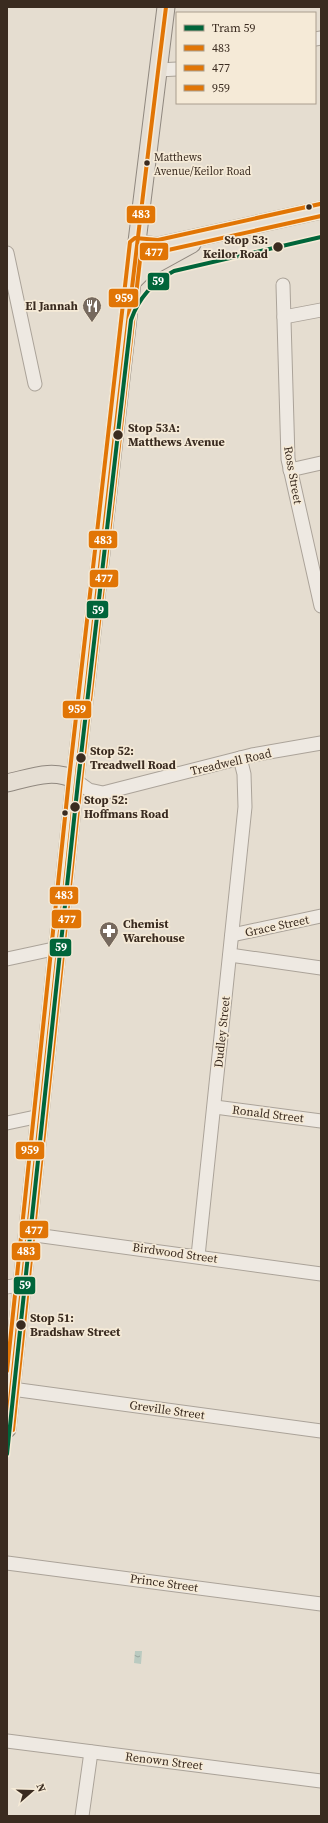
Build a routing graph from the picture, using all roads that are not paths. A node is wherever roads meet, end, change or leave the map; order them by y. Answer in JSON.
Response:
{"nodes":[{"id":1,"x":166,"y":7,"type":"edge"},
{"id":2,"x":158,"y":70,"type":"junction"},
{"id":3,"x":176,"y":70,"type":"edge"},
{"id":4,"x":321,"y":210,"type":"edge"},
{"id":5,"x":214,"y":233,"type":"junction"},
{"id":6,"x":136,"y":244,"type":"junction"},
{"id":7,"x":7,"y":253,"type":"edge"},
{"id":8,"x":132,"y":282,"type":"junction"},
{"id":9,"x":283,"y":285,"type":"dead end"},
{"id":10,"x":321,"y":310,"type":"edge"},
{"id":11,"x":284,"y":317,"type":"junction"},
{"id":12,"x":35,"y":384,"type":"dead end"},
{"id":13,"x":321,"y":463,"type":"edge"},
{"id":14,"x":290,"y":470,"type":"junction"},
{"id":15,"x":321,"y":606,"type":"edge"},
{"id":16,"x":321,"y":743,"type":"edge"},
{"id":17,"x":246,"y":756,"type":"junction"},
{"id":18,"x":75,"y":780,"type":"junction"},
{"id":19,"x":7,"y":783,"type":"edge"},
{"id":20,"x":321,"y":916,"type":"edge"},
{"id":21,"x":232,"y":935,"type":"junction"},
{"id":22,"x":58,"y":948,"type":"junction"},
{"id":23,"x":230,"y":955,"type":"junction"},
{"id":24,"x":7,"y":959,"type":"edge"},
{"id":25,"x":321,"y":968,"type":"edge"},
{"id":26,"x":214,"y":1107,"type":"junction"},
{"id":27,"x":40,"y":1116,"type":"junction"},
{"id":28,"x":321,"y":1121,"type":"edge"},
{"id":29,"x":7,"y":1123,"type":"edge"},
{"id":30,"x":28,"y":1234,"type":"junction"},
{"id":31,"x":198,"y":1256,"type":"junction"},
{"id":32,"x":321,"y":1274,"type":"edge"},
{"id":33,"x":15,"y":1285,"type":"edge"},
{"id":34,"x":12,"y":1389,"type":"junction"},
{"id":35,"x":7,"y":1429,"type":"edge"},
{"id":36,"x":321,"y":1431,"type":"edge"},
{"id":37,"x":7,"y":1562,"type":"edge"},
{"id":38,"x":321,"y":1604,"type":"edge"},
{"id":39,"x":7,"y":1741,"type":"edge"},
{"id":40,"x":91,"y":1752,"type":"junction"},
{"id":41,"x":321,"y":1781,"type":"edge"},
{"id":42,"x":82,"y":1816,"type":"edge"}],
"edges":[{"from":1,"to":2,"type":"main road"},
{"from":2,"to":3,"type":"street"},
{"from":2,"to":6,"type":"main road"},
{"from":4,"to":5,"type":"main road"},
{"from":5,"to":6,"type":"main road"},
{"from":5,"to":8,"type":"main road"},
{"from":6,"to":8,"type":"main road"},
{"from":7,"to":12,"type":"street"},
{"from":8,"to":18,"type":"main road"},
{"from":9,"to":11,"type":"street","name":"Ross Street"},
{"from":10,"to":11,"type":"street"},
{"from":11,"to":14,"type":"street","name":"Ross Street"},
{"from":13,"to":14,"type":"street"},
{"from":14,"to":15,"type":"street","name":"Ross Street"},
{"from":16,"to":17,"type":"street","name":"Treadwell Road"},
{"from":17,"to":18,"type":"street","name":"Treadwell Road"},
{"from":17,"to":21,"type":"street","name":"Dudley Street"},
{"from":18,"to":19,"type":"main road"},
{"from":18,"to":22,"type":"main road"},
{"from":20,"to":21,"type":"street","name":"Grace Street"},
{"from":21,"to":23,"type":"street","name":"Dudley Street"},
{"from":22,"to":24,"type":"street"},
{"from":22,"to":27,"type":"main road"},
{"from":23,"to":25,"type":"street"},
{"from":23,"to":26,"type":"street","name":"Dudley Street"},
{"from":26,"to":28,"type":"street","name":"Ronald Street"},
{"from":26,"to":31,"type":"street","name":"Dudley Street"},
{"from":27,"to":29,"type":"street"},
{"from":27,"to":30,"type":"main road"},
{"from":30,"to":31,"type":"street","name":"Birdwood Street"},
{"from":30,"to":33,"type":"main road"},
{"from":31,"to":32,"type":"street","name":"Birdwood Street"},
{"from":33,"to":34,"type":"main road"},
{"from":34,"to":35,"type":"main road"},
{"from":34,"to":36,"type":"street","name":"Greville Street"},
{"from":37,"to":38,"type":"street","name":"Prince Street"},
{"from":39,"to":40,"type":"street","name":"Renown Street"},
{"from":40,"to":41,"type":"street","name":"Renown Street"},
{"from":40,"to":42,"type":"street"}]}
